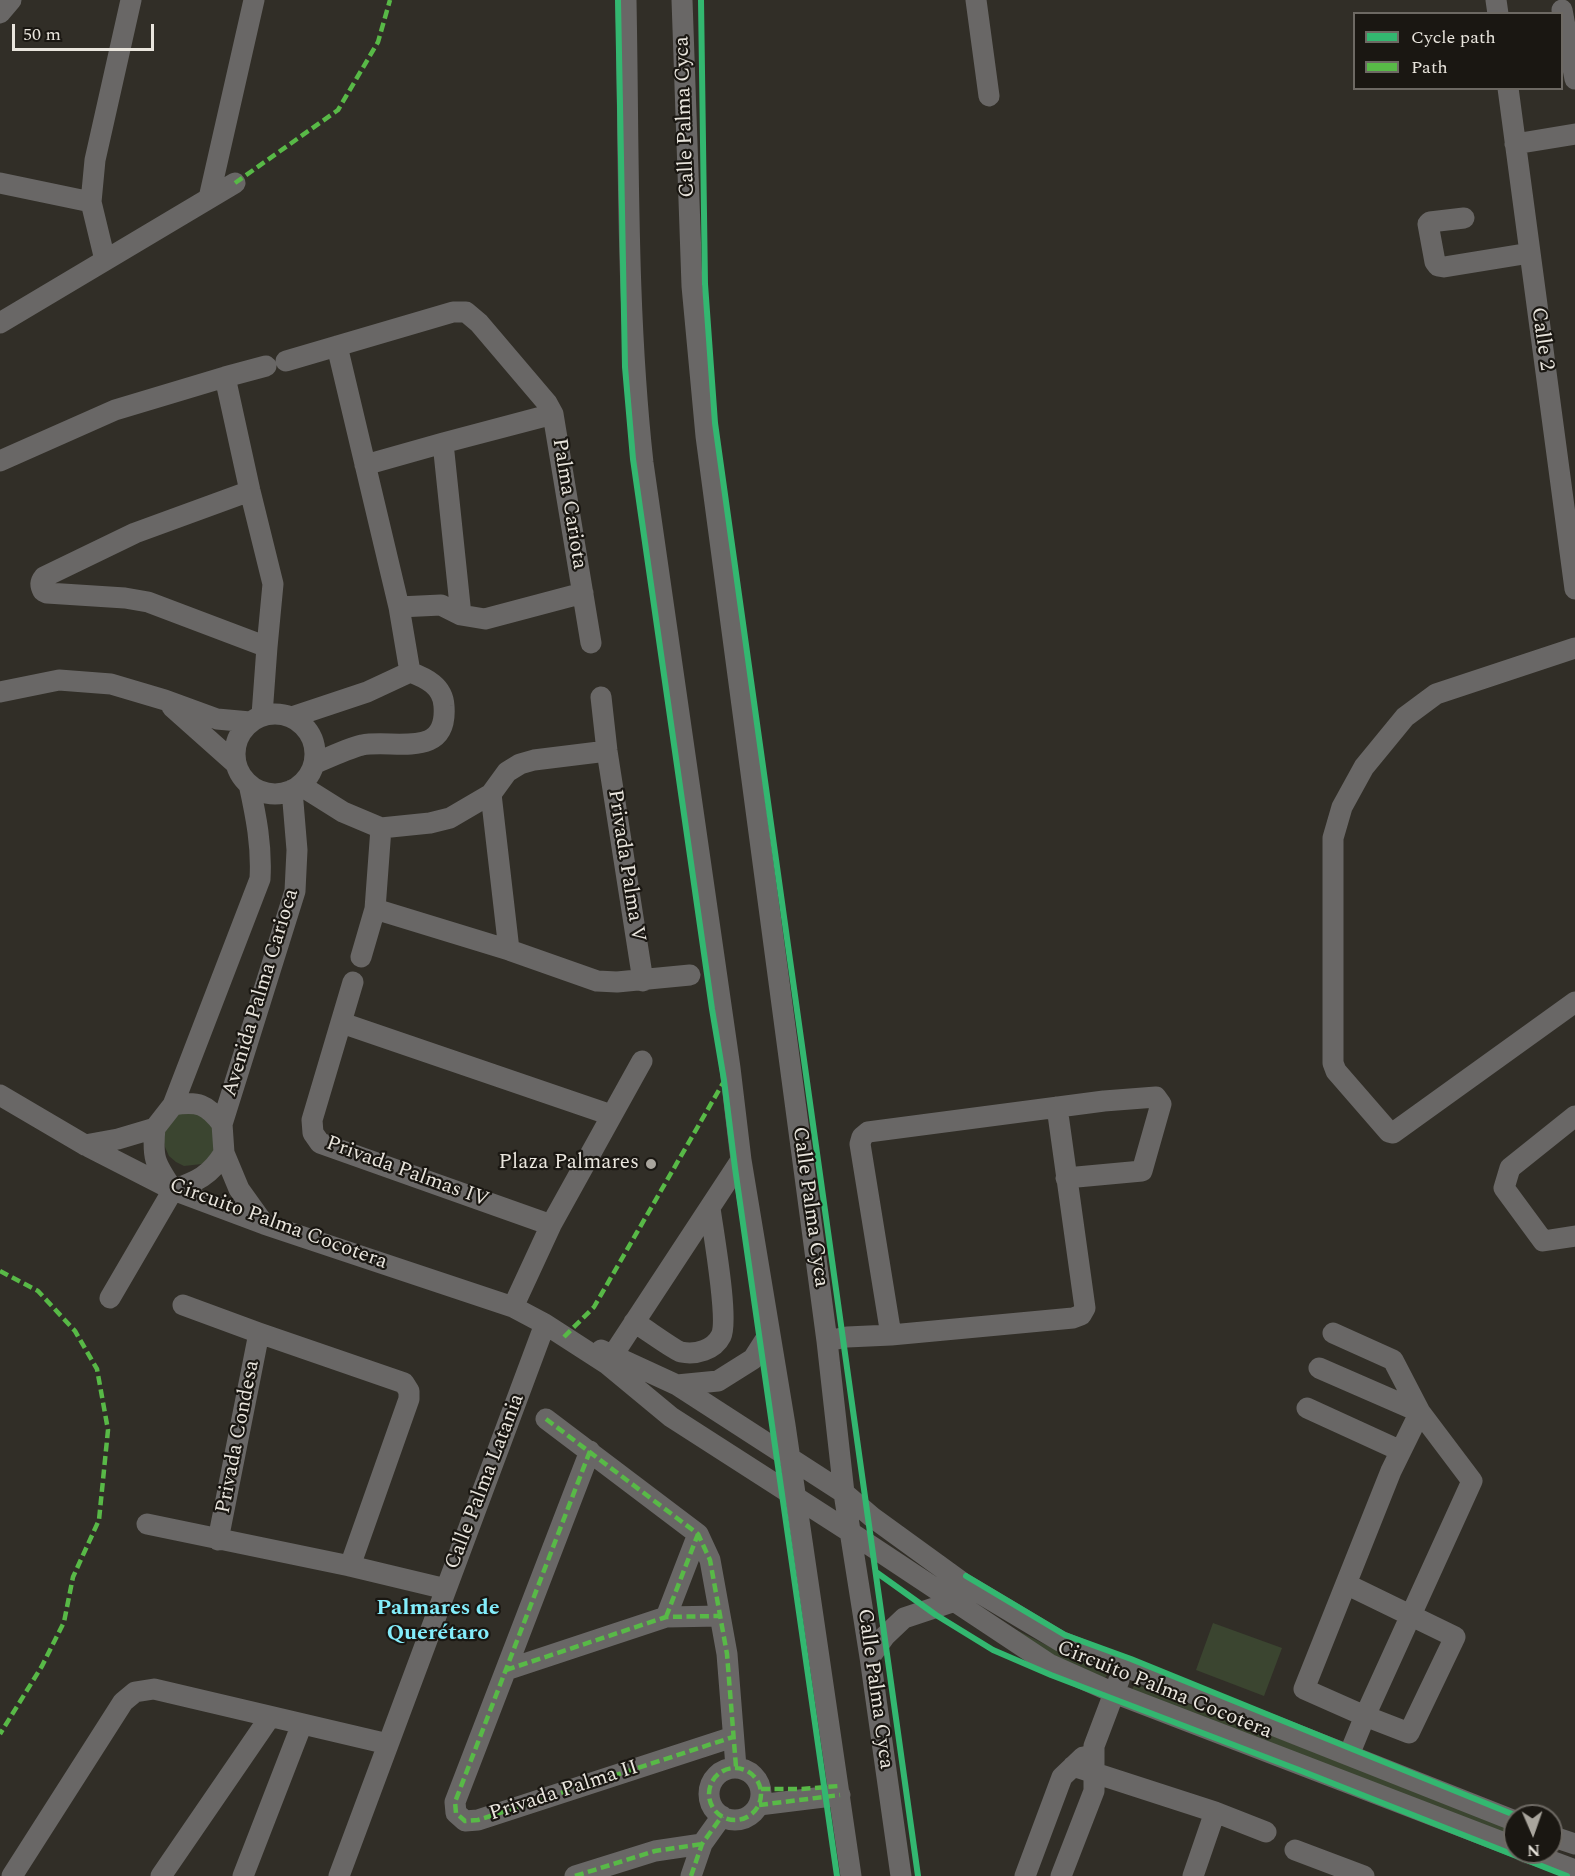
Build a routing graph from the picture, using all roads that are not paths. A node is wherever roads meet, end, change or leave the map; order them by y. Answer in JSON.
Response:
{"nodes":[{"id":1,"x":11,"y":0,"type":"edge"},
{"id":2,"x":131,"y":0,"type":"edge"},
{"id":3,"x":254,"y":0,"type":"edge"},
{"id":4,"x":626,"y":0,"type":"edge"},
{"id":5,"x":682,"y":0,"type":"edge"},
{"id":6,"x":976,"y":0,"type":"edge"},
{"id":7,"x":0,"y":13,"type":"edge"},
{"id":8,"x":1563,"y":15,"type":"edge"},
{"id":9,"x":1575,"y":79,"type":"edge"},
{"id":10,"x":1508,"y":90,"type":"edge"},
{"id":11,"x":989,"y":96,"type":"dead end"},
{"id":12,"x":1575,"y":134,"type":"edge"},
{"id":13,"x":1515,"y":144,"type":"junction"},
{"id":14,"x":0,"y":183,"type":"edge"},
{"id":15,"x":235,"y":183,"type":"dead end"},
{"id":16,"x":209,"y":198,"type":"junction"},
{"id":17,"x":91,"y":202,"type":"junction"},
{"id":18,"x":1464,"y":218,"type":"dead end"},
{"id":19,"x":1530,"y":253,"type":"junction"},
{"id":20,"x":105,"y":260,"type":"junction"},
{"id":21,"x":0,"y":322,"type":"edge"},
{"id":22,"x":337,"y":346,"type":"junction"},
{"id":23,"x":225,"y":377,"type":"junction"},
{"id":24,"x":553,"y":414,"type":"junction"},
{"id":25,"x":442,"y":443,"type":"junction"},
{"id":26,"x":0,"y":460,"type":"edge"},
{"id":27,"x":365,"y":465,"type":"junction"},
{"id":28,"x":250,"y":491,"type":"junction"},
{"id":29,"x":1575,"y":589,"type":"edge"},
{"id":30,"x":583,"y":593,"type":"junction"},
{"id":31,"x":399,"y":607,"type":"junction"},
{"id":32,"x":461,"y":615,"type":"junction"},
{"id":33,"x":591,"y":643,"type":"dead end"},
{"id":34,"x":267,"y":647,"type":"junction"},
{"id":35,"x":1575,"y":648,"type":"edge"},
{"id":36,"x":409,"y":663,"type":"junction"},
{"id":37,"x":0,"y":692,"type":"edge"},
{"id":38,"x":601,"y":697,"type":"dead end"},
{"id":39,"x":165,"y":700,"type":"junction"},
{"id":40,"x":292,"y":717,"type":"junction"},
{"id":41,"x":256,"y":719,"type":"junction"},
{"id":42,"x":607,"y":750,"type":"junction"},
{"id":43,"x":236,"y":764,"type":"junction"},
{"id":44,"x":304,"y":779,"type":"junction"},
{"id":45,"x":249,"y":784,"type":"junction"},
{"id":46,"x":491,"y":794,"type":"junction"},
{"id":47,"x":381,"y":828,"type":"junction"},
{"id":48,"x":375,"y":909,"type":"junction"},
{"id":49,"x":509,"y":950,"type":"junction"},
{"id":50,"x":362,"y":957,"type":"dead end"},
{"id":51,"x":690,"y":975,"type":"dead end"},
{"id":52,"x":643,"y":981,"type":"junction"},
{"id":53,"x":353,"y":982,"type":"dead end"},
{"id":54,"x":1575,"y":1002,"type":"edge"},
{"id":55,"x":342,"y":1023,"type":"junction"},
{"id":56,"x":642,"y":1061,"type":"dead end"},
{"id":57,"x":0,"y":1095,"type":"edge"},
{"id":58,"x":173,"y":1105,"type":"junction"},
{"id":59,"x":1057,"y":1107,"type":"junction"},
{"id":60,"x":611,"y":1115,"type":"junction"},
{"id":61,"x":1575,"y":1116,"type":"edge"},
{"id":62,"x":222,"y":1124,"type":"junction"},
{"id":63,"x":155,"y":1128,"type":"junction"},
{"id":64,"x":86,"y":1145,"type":"junction"},
{"id":65,"x":224,"y":1153,"type":"junction"},
{"id":66,"x":741,"y":1160,"type":"junction"},
{"id":67,"x":1066,"y":1178,"type":"junction"},
{"id":68,"x":173,"y":1190,"type":"junction"},
{"id":69,"x":710,"y":1208,"type":"junction"},
{"id":70,"x":264,"y":1224,"type":"junction"},
{"id":71,"x":551,"y":1225,"type":"junction"},
{"id":72,"x":1575,"y":1236,"type":"edge"},
{"id":73,"x":110,"y":1298,"type":"dead end"},
{"id":74,"x":183,"y":1305,"type":"dead end"},
{"id":75,"x":513,"y":1307,"type":"junction"},
{"id":76,"x":634,"y":1322,"type":"junction"},
{"id":77,"x":545,"y":1324,"type":"junction"},
{"id":78,"x":259,"y":1333,"type":"junction"},
{"id":79,"x":1333,"y":1333,"type":"dead end"},
{"id":80,"x":769,"y":1334,"type":"junction"},
{"id":81,"x":891,"y":1335,"type":"junction"},
{"id":82,"x":827,"y":1341,"type":"junction"},
{"id":83,"x":610,"y":1359,"type":"junction"},
{"id":84,"x":1319,"y":1368,"type":"dead end"},
{"id":85,"x":677,"y":1385,"type":"junction"},
{"id":86,"x":1307,"y":1408,"type":"dead end"},
{"id":87,"x":1420,"y":1412,"type":"junction"},
{"id":88,"x":546,"y":1419,"type":"dead end"},
{"id":89,"x":590,"y":1451,"type":"junction"},
{"id":90,"x":1401,"y":1451,"type":"junction"},
{"id":91,"x":789,"y":1458,"type":"junction"},
{"id":92,"x":844,"y":1493,"type":"junction"},
{"id":93,"x":795,"y":1497,"type":"junction"},
{"id":94,"x":147,"y":1524,"type":"dead end"},
{"id":95,"x":850,"y":1532,"type":"junction"},
{"id":96,"x":698,"y":1534,"type":"junction"},
{"id":97,"x":219,"y":1540,"type":"junction"},
{"id":98,"x":350,"y":1566,"type":"junction"},
{"id":99,"x":1346,"y":1584,"type":"junction"},
{"id":100,"x":446,"y":1589,"type":"junction"},
{"id":101,"x":955,"y":1601,"type":"junction"},
{"id":102,"x":1412,"y":1615,"type":"junction"},
{"id":103,"x":720,"y":1616,"type":"junction"},
{"id":104,"x":666,"y":1617,"type":"junction"},
{"id":105,"x":870,"y":1657,"type":"junction"},
{"id":106,"x":1125,"y":1666,"type":"junction"},
{"id":107,"x":506,"y":1670,"type":"junction"},
{"id":108,"x":1114,"y":1693,"type":"junction"},
{"id":109,"x":1365,"y":1716,"type":"junction"},
{"id":110,"x":270,"y":1717,"type":"junction"},
{"id":111,"x":302,"y":1724,"type":"junction"},
{"id":112,"x":733,"y":1737,"type":"junction"},
{"id":113,"x":388,"y":1744,"type":"junction"},
{"id":114,"x":1094,"y":1746,"type":"junction"},
{"id":115,"x":1349,"y":1755,"type":"junction"},
{"id":116,"x":1073,"y":1766,"type":"junction"},
{"id":117,"x":736,"y":1767,"type":"junction"},
{"id":118,"x":1094,"y":1773,"type":"junction"},
{"id":119,"x":839,"y":1790,"type":"junction"},
{"id":120,"x":760,"y":1797,"type":"junction"},
{"id":121,"x":1215,"y":1812,"type":"junction"},
{"id":122,"x":722,"y":1816,"type":"junction"},
{"id":123,"x":1503,"y":1816,"type":"edge"},
{"id":124,"x":1266,"y":1832,"type":"dead end"},
{"id":125,"x":1503,"y":1842,"type":"edge"},
{"id":126,"x":702,"y":1844,"type":"junction"},
{"id":127,"x":1295,"y":1850,"type":"dead end"},
{"id":128,"x":1559,"y":1864,"type":"edge"},
{"id":129,"x":1575,"y":1870,"type":"edge"},
{"id":130,"x":1338,"y":1871,"type":"edge"},
{"id":131,"x":14,"y":1876,"type":"edge"},
{"id":132,"x":161,"y":1876,"type":"edge"},
{"id":133,"x":243,"y":1876,"type":"edge"},
{"id":134,"x":339,"y":1876,"type":"edge"},
{"id":135,"x":575,"y":1876,"type":"edge"},
{"id":136,"x":691,"y":1876,"type":"edge"},
{"id":137,"x":851,"y":1876,"type":"edge"},
{"id":138,"x":901,"y":1876,"type":"edge"},
{"id":139,"x":1025,"y":1876,"type":"edge"},
{"id":140,"x":1061,"y":1876,"type":"edge"},
{"id":141,"x":1192,"y":1876,"type":"edge"},
{"id":142,"x":1364,"y":1876,"type":"edge"}],
"edges":[{"from":1,"to":7,"type":"street"},
{"from":2,"to":17,"type":"street"},
{"from":3,"to":16,"type":"street"},
{"from":4,"to":66,"type":"street"},
{"from":5,"to":82,"type":"street","name":"Calle Palma Cyca"},
{"from":6,"to":11,"type":"street"},
{"from":8,"to":9,"type":"street"},
{"from":10,"to":13,"type":"street","name":"Calle 2"},
{"from":12,"to":13,"type":"street"},
{"from":13,"to":19,"type":"street","name":"Calle 2"},
{"from":14,"to":17,"type":"street"},
{"from":15,"to":16,"type":"street"},
{"from":16,"to":20,"type":"street"},
{"from":17,"to":20,"type":"street"},
{"from":18,"to":19,"type":"street"},
{"from":19,"to":29,"type":"street","name":"Calle 2"},
{"from":20,"to":21,"type":"street"},
{"from":22,"to":23,"type":"street","name":"Palma Cariota"},
{"from":22,"to":24,"type":"street","name":"Palma Cariota"},
{"from":22,"to":27,"type":"street"},
{"from":23,"to":26,"type":"street","name":"Palma Cariota"},
{"from":23,"to":28,"type":"street"},
{"from":24,"to":25,"type":"street","name":"Palma Cariota"},
{"from":24,"to":30,"type":"street","name":"Palma Cariota"},
{"from":25,"to":27,"type":"street","name":"Palma Cariota"},
{"from":25,"to":32,"type":"street"},
{"from":27,"to":31,"type":"street"},
{"from":28,"to":34,"type":"street"},
{"from":28,"to":34,"type":"street"},
{"from":30,"to":32,"type":"street","name":"Palma Cariota"},
{"from":30,"to":33,"type":"street","name":"Palma Cariota"},
{"from":31,"to":32,"type":"street","name":"Palma Cariota"},
{"from":31,"to":36,"type":"street"},
{"from":34,"to":41,"type":"street"},
{"from":35,"to":54,"type":"street"},
{"from":36,"to":40,"type":"street"},
{"from":36,"to":44,"type":"street"},
{"from":37,"to":39,"type":"street"},
{"from":38,"to":42,"type":"street","name":"Privada Palma V"},
{"from":39,"to":41,"type":"street"},
{"from":39,"to":43,"type":"street"},
{"from":40,"to":41,"type":"street"},
{"from":40,"to":44,"type":"street"},
{"from":41,"to":43,"type":"street"},
{"from":42,"to":46,"type":"street"},
{"from":42,"to":52,"type":"street","name":"Privada Palma V"},
{"from":43,"to":45,"type":"street"},
{"from":44,"to":45,"type":"street"},
{"from":44,"to":47,"type":"street"},
{"from":44,"to":62,"type":"street","name":"Avenida Palma Carioca"},
{"from":45,"to":58,"type":"street","name":"Avenida Palma Carioca"},
{"from":46,"to":47,"type":"street"},
{"from":46,"to":49,"type":"street"},
{"from":47,"to":48,"type":"street"},
{"from":48,"to":49,"type":"street"},
{"from":48,"to":50,"type":"street"},
{"from":49,"to":52,"type":"street"},
{"from":51,"to":52,"type":"street"},
{"from":53,"to":55,"type":"street","name":"Privada Palmas IV"},
{"from":55,"to":60,"type":"street"},
{"from":55,"to":71,"type":"street","name":"Privada Palmas IV"},
{"from":56,"to":60,"type":"street"},
{"from":57,"to":64,"type":"street","name":"Circuito Palma Cocotera"},
{"from":58,"to":62,"type":"street","name":"Avenida Palma Carioca"},
{"from":58,"to":63,"type":"street","name":"Avenida Palma Carioca"},
{"from":59,"to":67,"type":"street"},
{"from":59,"to":67,"type":"street"},
{"from":59,"to":81,"type":"street"},
{"from":60,"to":71,"type":"street"},
{"from":61,"to":72,"type":"street"},
{"from":62,"to":65,"type":"street","name":"Avenida Palma Carioca"},
{"from":63,"to":64,"type":"street"},
{"from":63,"to":68,"type":"street"},
{"from":64,"to":68,"type":"street","name":"Circuito Palma Cocotera"},
{"from":65,"to":68,"type":"street"},
{"from":65,"to":70,"type":"street","name":"Avenida Palma Carioca"},
{"from":66,"to":69,"type":"street"},
{"from":66,"to":80,"type":"street"},
{"from":67,"to":81,"type":"street"},
{"from":68,"to":70,"type":"street","name":"Circuito Palma Cocotera"},
{"from":68,"to":73,"type":"street"},
{"from":69,"to":76,"type":"street"},
{"from":69,"to":76,"type":"street"},
{"from":70,"to":75,"type":"street","name":"Circuito Palma Cocotera"},
{"from":71,"to":75,"type":"street"},
{"from":74,"to":78,"type":"street","name":"Privada Condesa"},
{"from":75,"to":77,"type":"street","name":"Circuito Palma Cocotera"},
{"from":76,"to":83,"type":"street"},
{"from":77,"to":83,"type":"street","name":"Circuito Palma Cocotera"},
{"from":77,"to":100,"type":"street","name":"Calle Palma Latania"},
{"from":78,"to":97,"type":"street","name":"Privada Condesa"},
{"from":78,"to":98,"type":"street","name":"Privada Condesa"},
{"from":79,"to":87,"type":"street"},
{"from":80,"to":85,"type":"street"},
{"from":80,"to":91,"type":"street"},
{"from":81,"to":82,"type":"street"},
{"from":82,"to":92,"type":"street","name":"Calle Palma Cyca"},
{"from":83,"to":85,"type":"street","name":"Circuito Palma Cocotera"},
{"from":83,"to":93,"type":"street","name":"Circuito Palma Cocotera"},
{"from":84,"to":87,"type":"street"},
{"from":85,"to":91,"type":"street","name":"Circuito Palma Cocotera"},
{"from":86,"to":90,"type":"street"},
{"from":87,"to":90,"type":"street"},
{"from":87,"to":102,"type":"street"},
{"from":88,"to":89,"type":"street"},
{"from":89,"to":96,"type":"street"},
{"from":89,"to":107,"type":"street","name":"Privada Palma II"},
{"from":90,"to":99,"type":"street"},
{"from":91,"to":92,"type":"street","name":"Circuito Palma Cocotera"},
{"from":91,"to":93,"type":"street"},
{"from":92,"to":95,"type":"street","name":"Calle Palma Cyca"},
{"from":92,"to":106,"type":"street","name":"Circuito Palma Cocotera"},
{"from":93,"to":95,"type":"street","name":"Circuito Palma Cocotera"},
{"from":93,"to":119,"type":"street"},
{"from":94,"to":97,"type":"street","name":"Privada Condesa"},
{"from":95,"to":101,"type":"street","name":"Circuito Palma Cocotera"},
{"from":95,"to":105,"type":"street","name":"Calle Palma Cyca"},
{"from":96,"to":103,"type":"street"},
{"from":96,"to":104,"type":"street"},
{"from":97,"to":98,"type":"street","name":"Privada Condesa"},
{"from":98,"to":100,"type":"street","name":"Privada Condesa"},
{"from":99,"to":102,"type":"street"},
{"from":99,"to":109,"type":"street"},
{"from":100,"to":113,"type":"street","name":"Calle Palma Latania"},
{"from":101,"to":105,"type":"street"},
{"from":101,"to":108,"type":"street","name":"Circuito Palma Cocotera"},
{"from":102,"to":109,"type":"street"},
{"from":102,"to":109,"type":"street"},
{"from":103,"to":104,"type":"street"},
{"from":103,"to":112,"type":"street"},
{"from":104,"to":107,"type":"street"},
{"from":105,"to":138,"type":"street","name":"Calle Palma Cyca"},
{"from":106,"to":108,"type":"street"},
{"from":106,"to":115,"type":"street","name":"Circuito Palma Cocotera"},
{"from":107,"to":112,"type":"street","name":"Privada Palma II"},
{"from":108,"to":114,"type":"street"},
{"from":108,"to":125,"type":"street","name":"Circuito Palma Cocotera"},
{"from":109,"to":115,"type":"street"},
{"from":110,"to":111,"type":"street"},
{"from":110,"to":131,"type":"street"},
{"from":110,"to":132,"type":"street"},
{"from":111,"to":113,"type":"street"},
{"from":111,"to":133,"type":"street"},
{"from":112,"to":117,"type":"street"},
{"from":113,"to":134,"type":"street","name":"Calle Palma Latania"},
{"from":114,"to":116,"type":"street"},
{"from":114,"to":118,"type":"street"},
{"from":115,"to":123,"type":"street","name":"Circuito Palma Cocotera"},
{"from":116,"to":118,"type":"street"},
{"from":116,"to":139,"type":"street"},
{"from":117,"to":120,"type":"street"},
{"from":117,"to":122,"type":"street"},
{"from":118,"to":121,"type":"street"},
{"from":118,"to":140,"type":"street"},
{"from":119,"to":120,"type":"street"},
{"from":119,"to":137,"type":"street"},
{"from":120,"to":122,"type":"street"},
{"from":121,"to":124,"type":"street"},
{"from":121,"to":141,"type":"street"},
{"from":122,"to":126,"type":"street"},
{"from":126,"to":135,"type":"street"},
{"from":126,"to":136,"type":"street"},
{"from":127,"to":130,"type":"street"},
{"from":128,"to":129,"type":"street"},
{"from":130,"to":142,"type":"street"}]}
